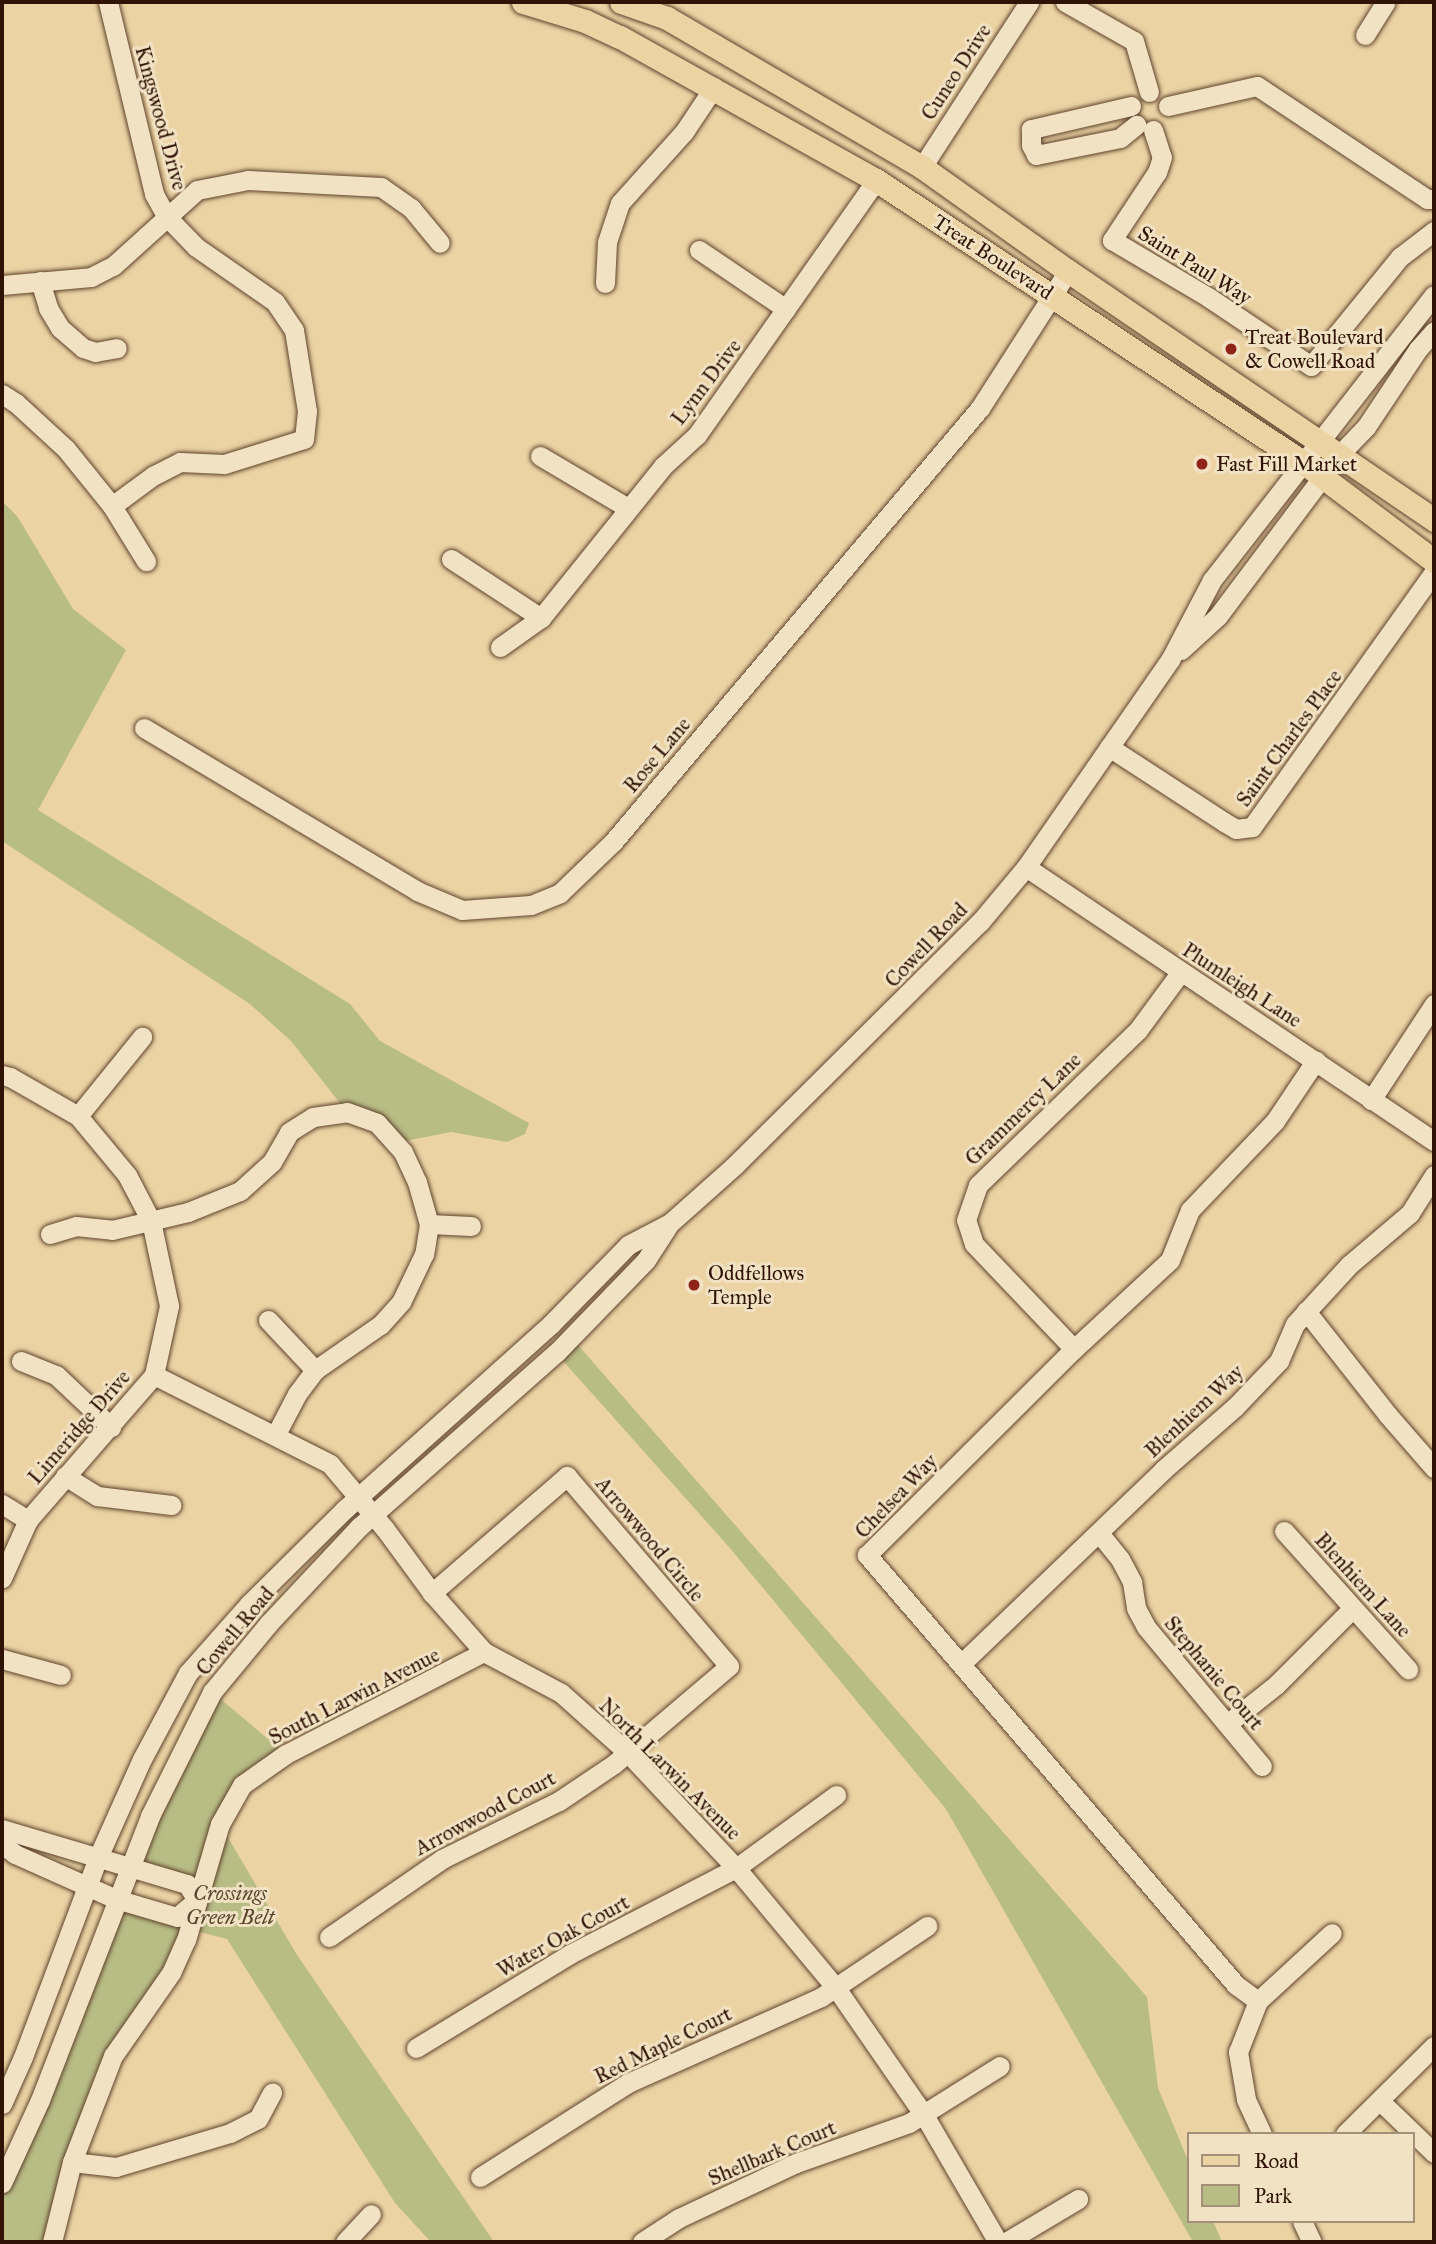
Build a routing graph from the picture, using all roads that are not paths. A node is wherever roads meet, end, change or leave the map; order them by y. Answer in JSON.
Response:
{"nodes":[{"id":1,"x":108,"y":2,"type":"edge"},
{"id":2,"x":523,"y":2,"type":"edge"},
{"id":3,"x":621,"y":2,"type":"edge"},
{"id":4,"x":1029,"y":2,"type":"edge"},
{"id":5,"x":1065,"y":2,"type":"edge"},
{"id":6,"x":1386,"y":2,"type":"edge"},
{"id":7,"x":1365,"y":35,"type":"dead end"},
{"id":8,"x":714,"y":87,"type":"junction"},
{"id":9,"x":1149,"y":92,"type":"junction"},
{"id":10,"x":1168,"y":106,"type":"junction"},
{"id":11,"x":1140,"y":120,"type":"junction"},
{"id":12,"x":922,"y":167,"type":"junction"},
{"id":13,"x":876,"y":180,"type":"junction"},
{"id":14,"x":1431,"y":199,"type":"edge"},
{"id":15,"x":166,"y":216,"type":"junction"},
{"id":16,"x":1434,"y":230,"type":"edge"},
{"id":17,"x":440,"y":243,"type":"dead end"},
{"id":18,"x":699,"y":250,"type":"dead end"},
{"id":19,"x":1068,"y":271,"type":"junction"},
{"id":20,"x":40,"y":281,"type":"junction"},
{"id":21,"x":605,"y":283,"type":"dead end"},
{"id":22,"x":2,"y":285,"type":"edge"},
{"id":23,"x":1434,"y":295,"type":"edge"},
{"id":24,"x":1053,"y":296,"type":"junction"},
{"id":25,"x":786,"y":309,"type":"junction"},
{"id":26,"x":1434,"y":331,"type":"edge"},
{"id":27,"x":117,"y":348,"type":"dead end"},
{"id":28,"x":2,"y":394,"type":"edge"},
{"id":29,"x":1330,"y":449,"type":"junction"},
{"id":30,"x":540,"y":456,"type":"dead end"},
{"id":31,"x":1304,"y":463,"type":"junction"},
{"id":32,"x":1323,"y":478,"type":"junction"},
{"id":33,"x":112,"y":506,"type":"junction"},
{"id":34,"x":628,"y":508,"type":"junction"},
{"id":35,"x":1434,"y":520,"type":"edge"},
{"id":36,"x":451,"y":559,"type":"dead end"},
{"id":37,"x":146,"y":561,"type":"dead end"},
{"id":38,"x":1434,"y":561,"type":"edge"},
{"id":39,"x":1434,"y":572,"type":"edge"},
{"id":40,"x":541,"y":618,"type":"junction"},
{"id":41,"x":500,"y":647,"type":"dead end"},
{"id":42,"x":1170,"y":660,"type":"junction"},
{"id":43,"x":144,"y":728,"type":"dead end"},
{"id":44,"x":1108,"y":747,"type":"junction"},
{"id":45,"x":1026,"y":867,"type":"junction"},
{"id":46,"x":1180,"y":973,"type":"junction"},
{"id":47,"x":1434,"y":1004,"type":"edge"},
{"id":48,"x":142,"y":1037,"type":"dead end"},
{"id":49,"x":1316,"y":1059,"type":"junction"},
{"id":50,"x":2,"y":1076,"type":"edge"},
{"id":51,"x":1371,"y":1100,"type":"junction"},
{"id":52,"x":78,"y":1116,"type":"junction"},
{"id":53,"x":1434,"y":1141,"type":"edge"},
{"id":54,"x":1434,"y":1175,"type":"edge"},
{"id":55,"x":151,"y":1221,"type":"junction"},
{"id":56,"x":670,"y":1223,"type":"junction"},
{"id":57,"x":429,"y":1224,"type":"junction"},
{"id":58,"x":471,"y":1226,"type":"dead end"},
{"id":59,"x":50,"y":1234,"type":"dead end"},
{"id":60,"x":1306,"y":1311,"type":"junction"},
{"id":61,"x":268,"y":1320,"type":"dead end"},
{"id":62,"x":1074,"y":1349,"type":"junction"},
{"id":63,"x":21,"y":1361,"type":"dead end"},
{"id":64,"x":315,"y":1370,"type":"junction"},
{"id":65,"x":154,"y":1375,"type":"junction"},
{"id":66,"x":111,"y":1427,"type":"junction"},
{"id":67,"x":275,"y":1436,"type":"junction"},
{"id":68,"x":1434,"y":1468,"type":"edge"},
{"id":69,"x":65,"y":1476,"type":"junction"},
{"id":70,"x":359,"y":1496,"type":"junction"},
{"id":71,"x":2,"y":1504,"type":"edge"},
{"id":72,"x":171,"y":1505,"type":"dead end"},
{"id":73,"x":373,"y":1514,"type":"junction"},
{"id":74,"x":28,"y":1520,"type":"junction"},
{"id":75,"x":1284,"y":1531,"type":"dead end"},
{"id":76,"x":1099,"y":1533,"type":"junction"},
{"id":77,"x":2,"y":1578,"type":"edge"},
{"id":78,"x":432,"y":1593,"type":"junction"},
{"id":79,"x":1352,"y":1609,"type":"junction"},
{"id":80,"x":484,"y":1651,"type":"junction"},
{"id":81,"x":2,"y":1659,"type":"edge"},
{"id":82,"x":962,"y":1663,"type":"junction"},
{"id":83,"x":1408,"y":1669,"type":"dead end"},
{"id":84,"x":61,"y":1675,"type":"dead end"},
{"id":85,"x":1227,"y":1724,"type":"junction"},
{"id":86,"x":627,"y":1752,"type":"junction"},
{"id":87,"x":1262,"y":1766,"type":"dead end"},
{"id":88,"x":835,"y":1795,"type":"dead end"},
{"id":89,"x":2,"y":1829,"type":"edge"},
{"id":90,"x":2,"y":1844,"type":"edge"},
{"id":91,"x":99,"y":1855,"type":"junction"},
{"id":92,"x":130,"y":1864,"type":"junction"},
{"id":93,"x":736,"y":1868,"type":"junction"},
{"id":94,"x":88,"y":1886,"type":"junction"},
{"id":95,"x":116,"y":1899,"type":"junction"},
{"id":96,"x":197,"y":1900,"type":"junction"},
{"id":97,"x":928,"y":1926,"type":"dead end"},
{"id":98,"x":1332,"y":1933,"type":"dead end"},
{"id":99,"x":329,"y":1937,"type":"dead end"},
{"id":100,"x":836,"y":1988,"type":"junction"},
{"id":101,"x":1258,"y":2001,"type":"junction"},
{"id":102,"x":1434,"y":2046,"type":"edge"},
{"id":103,"x":416,"y":2048,"type":"dead end"},
{"id":104,"x":999,"y":2066,"type":"dead end"},
{"id":105,"x":272,"y":2093,"type":"dead end"},
{"id":106,"x":1380,"y":2101,"type":"junction"},
{"id":107,"x":2,"y":2104,"type":"edge"},
{"id":108,"x":924,"y":2115,"type":"junction"},
{"id":109,"x":1261,"y":2132,"type":"edge"},
{"id":110,"x":1347,"y":2132,"type":"edge"},
{"id":111,"x":1413,"y":2132,"type":"edge"},
{"id":112,"x":1415,"y":2134,"type":"edge"},
{"id":113,"x":1434,"y":2152,"type":"edge"},
{"id":114,"x":72,"y":2162,"type":"junction"},
{"id":115,"x":480,"y":2177,"type":"dead end"},
{"id":116,"x":2,"y":2183,"type":"edge"},
{"id":117,"x":1078,"y":2199,"type":"dead end"},
{"id":118,"x":371,"y":2214,"type":"dead end"},
{"id":119,"x":1304,"y":2223,"type":"edge"},
{"id":120,"x":52,"y":2242,"type":"edge"},
{"id":121,"x":345,"y":2242,"type":"edge"},
{"id":122,"x":642,"y":2242,"type":"edge"},
{"id":123,"x":998,"y":2242,"type":"edge"},
{"id":124,"x":1006,"y":2242,"type":"edge"},
{"id":125,"x":1312,"y":2242,"type":"edge"}],
"edges":[{"from":1,"to":15,"type":"street","name":"Kingswood Drive"},
{"from":2,"to":8,"type":"main road","name":"Treat Boulevard"},
{"from":3,"to":12,"type":"main road","name":"Treat Boulevard"},
{"from":4,"to":12,"type":"street","name":"Cuneo Drive"},
{"from":5,"to":9,"type":"street"},
{"from":6,"to":7,"type":"street"},
{"from":8,"to":13,"type":"main road","name":"Treat Boulevard"},
{"from":8,"to":21,"type":"street"},
{"from":9,"to":10,"type":"street"},
{"from":9,"to":11,"type":"street"},
{"from":10,"to":11,"type":"street"},
{"from":10,"to":14,"type":"street"},
{"from":11,"to":16,"type":"street","name":"Saint Paul Way"},
{"from":12,"to":19,"type":"main road","name":"Treat Boulevard"},
{"from":13,"to":24,"type":"main road","name":"Treat Boulevard"},
{"from":13,"to":25,"type":"street","name":"Lynn Drive"},
{"from":14,"to":16,"type":"street","name":"Saint Paul Way"},
{"from":15,"to":17,"type":"street"},
{"from":15,"to":20,"type":"street"},
{"from":15,"to":33,"type":"street","name":"Kingswood Drive"},
{"from":18,"to":25,"type":"street"},
{"from":19,"to":24,"type":"street","name":"Rose Lane"},
{"from":19,"to":29,"type":"main road","name":"Treat Boulevard"},
{"from":20,"to":22,"type":"street"},
{"from":20,"to":27,"type":"street"},
{"from":23,"to":29,"type":"street","name":"Cowell Road"},
{"from":24,"to":31,"type":"main road","name":"Treat Boulevard"},
{"from":24,"to":43,"type":"street","name":"Rose Lane"},
{"from":25,"to":34,"type":"street","name":"Lynn Drive"},
{"from":26,"to":29,"type":"street","name":"Cowell Road"},
{"from":28,"to":33,"type":"street"},
{"from":29,"to":31,"type":"street","name":"Cowell Road"},
{"from":29,"to":32,"type":"street","name":"Cowell Road"},
{"from":29,"to":35,"type":"main road","name":"Treat Boulevard"},
{"from":30,"to":34,"type":"street"},
{"from":31,"to":32,"type":"main road","name":"Treat Boulevard"},
{"from":31,"to":42,"type":"street","name":"Cowell Road"},
{"from":32,"to":38,"type":"main road","name":"Treat Boulevard"},
{"from":32,"to":42,"type":"street","name":"Cowell Road"},
{"from":33,"to":37,"type":"street"},
{"from":34,"to":40,"type":"street","name":"Lynn Drive"},
{"from":36,"to":40,"type":"street"},
{"from":39,"to":44,"type":"street","name":"Saint Charles Place"},
{"from":40,"to":41,"type":"street","name":"Lynn Drive"},
{"from":42,"to":44,"type":"street","name":"Cowell Road"},
{"from":44,"to":45,"type":"street","name":"Cowell Road"},
{"from":45,"to":46,"type":"street","name":"Plumleigh Lane"},
{"from":45,"to":56,"type":"street","name":"Cowell Road"},
{"from":46,"to":49,"type":"street","name":"Plumleigh Lane"},
{"from":46,"to":62,"type":"street","name":"Grammercy Lane"},
{"from":47,"to":51,"type":"street"},
{"from":48,"to":52,"type":"street"},
{"from":49,"to":51,"type":"street","name":"Plumleigh Lane"},
{"from":49,"to":62,"type":"street","name":"Chelsea Way"},
{"from":50,"to":52,"type":"street","name":"Limeridge Drive"},
{"from":51,"to":53,"type":"street","name":"Plumleigh Lane"},
{"from":52,"to":55,"type":"street","name":"Limeridge Drive"},
{"from":54,"to":60,"type":"street","name":"Blenhiem Way"},
{"from":55,"to":57,"type":"street"},
{"from":55,"to":59,"type":"street"},
{"from":55,"to":65,"type":"street","name":"Limeridge Drive"},
{"from":56,"to":70,"type":"street","name":"Cowell Road"},
{"from":56,"to":73,"type":"street","name":"Cowell Road"},
{"from":57,"to":58,"type":"street"},
{"from":57,"to":64,"type":"street"},
{"from":60,"to":68,"type":"street"},
{"from":60,"to":76,"type":"street","name":"Blenhiem Way"},
{"from":61,"to":64,"type":"street"},
{"from":62,"to":82,"type":"street","name":"Chelsea Way"},
{"from":63,"to":66,"type":"street"},
{"from":64,"to":67,"type":"street"},
{"from":65,"to":66,"type":"street","name":"Limeridge Drive"},
{"from":65,"to":67,"type":"street","name":"North Larwin Avenue"},
{"from":66,"to":69,"type":"street","name":"Limeridge Drive"},
{"from":67,"to":70,"type":"street","name":"North Larwin Avenue"},
{"from":69,"to":72,"type":"street"},
{"from":69,"to":74,"type":"street","name":"Limeridge Drive"},
{"from":70,"to":73,"type":"street","name":"North Larwin Avenue"},
{"from":70,"to":91,"type":"street","name":"Cowell Road"},
{"from":71,"to":74,"type":"street"},
{"from":73,"to":78,"type":"street","name":"North Larwin Avenue"},
{"from":73,"to":92,"type":"street","name":"Cowell Road"},
{"from":74,"to":77,"type":"street","name":"Limeridge Drive"},
{"from":75,"to":79,"type":"street","name":"Blenhiem Lane"},
{"from":76,"to":82,"type":"street","name":"Blenhiem Way"},
{"from":76,"to":85,"type":"street","name":"Stephanie Court"},
{"from":78,"to":80,"type":"street","name":"North Larwin Avenue"},
{"from":78,"to":86,"type":"street","name":"Arrowwood Circle"},
{"from":79,"to":83,"type":"street","name":"Blenhiem Lane"},
{"from":79,"to":85,"type":"street"},
{"from":80,"to":86,"type":"street","name":"North Larwin Avenue"},
{"from":80,"to":96,"type":"street","name":"South Larwin Avenue"},
{"from":81,"to":84,"type":"street"},
{"from":82,"to":101,"type":"street","name":"Chelsea Way"},
{"from":85,"to":87,"type":"street","name":"Stephanie Court"},
{"from":86,"to":93,"type":"street","name":"North Larwin Avenue"},
{"from":86,"to":99,"type":"street","name":"Arrowwood Court"},
{"from":88,"to":93,"type":"street","name":"Water Oak Court"},
{"from":89,"to":91,"type":"street"},
{"from":90,"to":94,"type":"street"},
{"from":91,"to":92,"type":"street"},
{"from":91,"to":94,"type":"street","name":"Cowell Road"},
{"from":92,"to":95,"type":"street","name":"Cowell Road"},
{"from":92,"to":96,"type":"street"},
{"from":93,"to":100,"type":"street","name":"North Larwin Avenue"},
{"from":93,"to":103,"type":"street","name":"Water Oak Court"},
{"from":94,"to":95,"type":"street"},
{"from":94,"to":107,"type":"street","name":"Cowell Road"},
{"from":95,"to":96,"type":"street"},
{"from":95,"to":116,"type":"street","name":"Cowell Road"},
{"from":96,"to":114,"type":"street","name":"South Larwin Avenue"},
{"from":97,"to":100,"type":"street","name":"Red Maple Court"},
{"from":98,"to":101,"type":"street"},
{"from":100,"to":108,"type":"street","name":"North Larwin Avenue"},
{"from":100,"to":115,"type":"street","name":"Red Maple Court"},
{"from":101,"to":109,"type":"street"},
{"from":102,"to":106,"type":"street"},
{"from":104,"to":108,"type":"street","name":"Shellbark Court"},
{"from":105,"to":114,"type":"street"},
{"from":106,"to":110,"type":"street"},
{"from":106,"to":111,"type":"street"},
{"from":108,"to":122,"type":"street","name":"Shellbark Court"},
{"from":108,"to":123,"type":"street","name":"North Larwin Avenue"},
{"from":112,"to":113,"type":"street"},
{"from":114,"to":120,"type":"street","name":"South Larwin Avenue"},
{"from":117,"to":124,"type":"street"},
{"from":118,"to":121,"type":"street"},
{"from":119,"to":125,"type":"street"}]}
